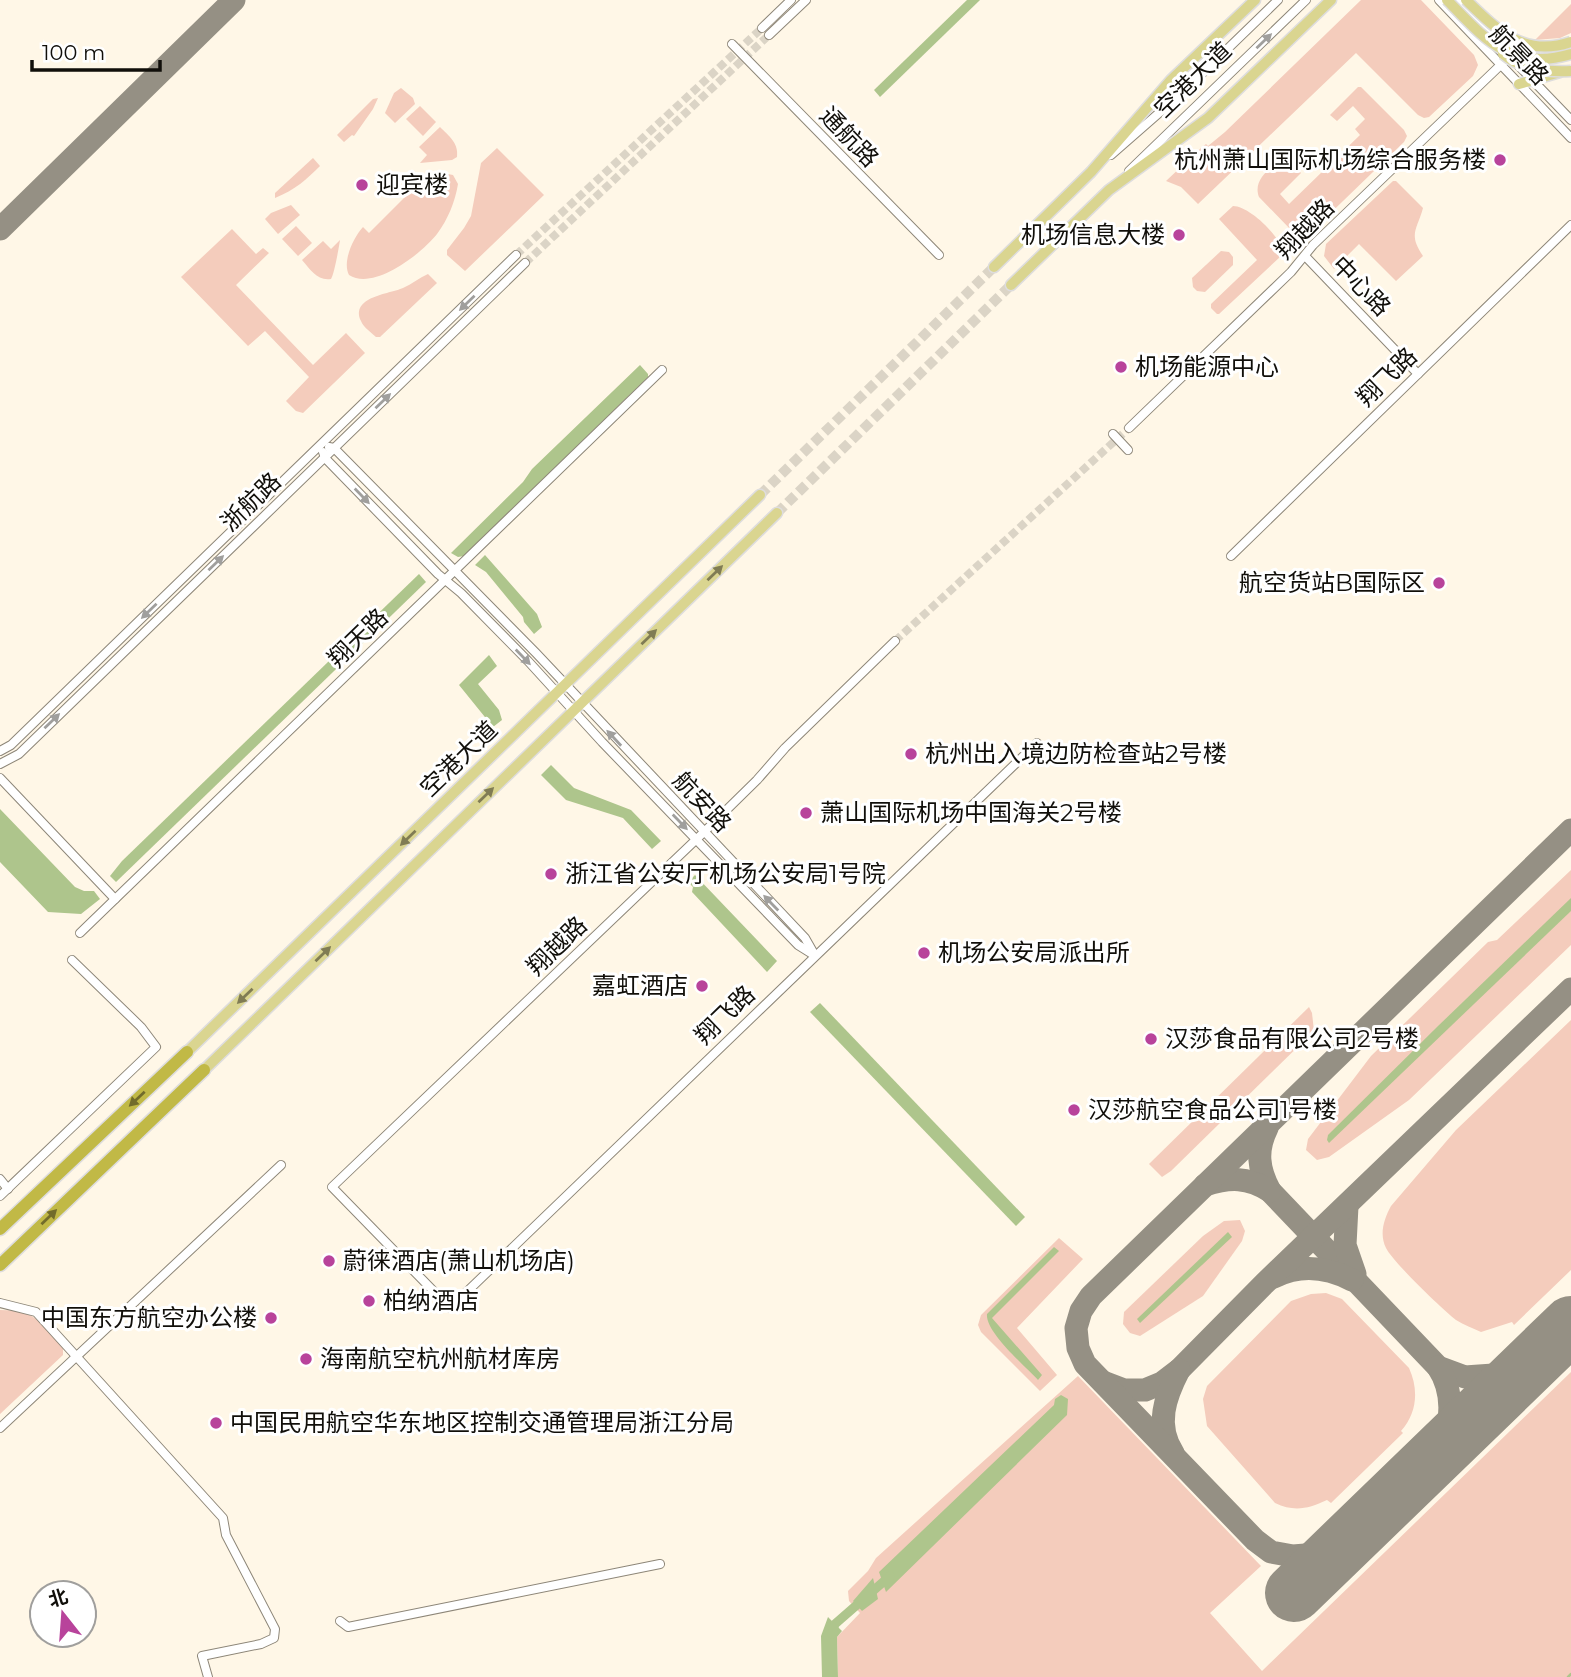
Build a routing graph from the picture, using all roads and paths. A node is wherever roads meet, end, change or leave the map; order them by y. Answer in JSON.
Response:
{"nodes":[{"id":1,"x":791,"y":0,"type":"edge"},
{"id":2,"x":806,"y":0,"type":"edge"},
{"id":3,"x":1255,"y":0,"type":"edge"},
{"id":4,"x":1278,"y":0,"type":"edge"},
{"id":5,"x":1306,"y":0,"type":"edge"},
{"id":6,"x":1331,"y":0,"type":"edge"},
{"id":7,"x":1439,"y":0,"type":"edge"},
{"id":8,"x":1447,"y":0,"type":"edge"},
{"id":9,"x":1456,"y":0,"type":"edge"},
{"id":10,"x":1466,"y":0,"type":"edge"},
{"id":11,"x":762,"y":28,"type":"tunnel mouth"},
{"id":12,"x":769,"y":35,"type":"tunnel mouth"},
{"id":13,"x":1571,"y":41,"type":"edge"},
{"id":14,"x":733,"y":44,"type":"dead end"},
{"id":15,"x":1496,"y":47,"type":"junction"},
{"id":16,"x":1571,"y":54,"type":"edge"},
{"id":17,"x":1510,"y":57,"type":"junction"},
{"id":18,"x":1501,"y":65,"type":"junction"},
{"id":19,"x":1571,"y":69,"type":"edge"},
{"id":20,"x":1532,"y":80,"type":"junction"},
{"id":21,"x":1519,"y":83,"type":"junction"},
{"id":22,"x":1571,"y":120,"type":"edge"},
{"id":23,"x":1571,"y":138,"type":"edge"},
{"id":24,"x":1091,"y":172,"type":"junction"},
{"id":25,"x":1109,"y":190,"type":"junction"},
{"id":26,"x":1571,"y":225,"type":"edge"},
{"id":27,"x":516,"y":255,"type":"tunnel mouth"},
{"id":28,"x":939,"y":255,"type":"dead end"},
{"id":29,"x":1305,"y":256,"type":"junction"},
{"id":30,"x":525,"y":263,"type":"tunnel mouth"},
{"id":31,"x":994,"y":267,"type":"tunnel mouth"},
{"id":32,"x":1011,"y":285,"type":"tunnel mouth"},
{"id":33,"x":662,"y":370,"type":"dead end"},
{"id":34,"x":1418,"y":374,"type":"junction"},
{"id":35,"x":1129,"y":428,"type":"tunnel mouth"},
{"id":36,"x":1113,"y":434,"type":"dead end"},
{"id":37,"x":321,"y":444,"type":"junction"},
{"id":38,"x":334,"y":448,"type":"junction"},
{"id":39,"x":1128,"y":450,"type":"dead end"},
{"id":40,"x":325,"y":458,"type":"junction"},
{"id":41,"x":760,"y":495,"type":"tunnel mouth"},
{"id":42,"x":777,"y":513,"type":"tunnel mouth"},
{"id":43,"x":1231,"y":556,"type":"dead end"},
{"id":44,"x":455,"y":571,"type":"junction"},
{"id":45,"x":445,"y":580,"type":"junction"},
{"id":46,"x":895,"y":641,"type":"tunnel mouth"},
{"id":47,"x":561,"y":689,"type":"junction"},
{"id":48,"x":577,"y":706,"type":"junction"},
{"id":49,"x":1037,"y":743,"type":"dead end"},
{"id":50,"x":0,"y":751,"type":"edge"},
{"id":51,"x":0,"y":764,"type":"edge"},
{"id":52,"x":0,"y":778,"type":"edge"},
{"id":53,"x":704,"y":832,"type":"junction"},
{"id":54,"x":696,"y":839,"type":"junction"},
{"id":55,"x":115,"y":899,"type":"junction"},
{"id":56,"x":80,"y":933,"type":"dead end"},
{"id":57,"x":814,"y":955,"type":"junction"},
{"id":58,"x":72,"y":960,"type":"dead end"},
{"id":59,"x":187,"y":1052,"type":"joint"},
{"id":60,"x":204,"y":1070,"type":"joint"},
{"id":61,"x":281,"y":1165,"type":"dead end"},
{"id":62,"x":0,"y":1179,"type":"edge"},
{"id":63,"x":8,"y":1189,"type":"junction"},
{"id":64,"x":0,"y":1196,"type":"edge"},
{"id":65,"x":0,"y":1229,"type":"edge"},
{"id":66,"x":0,"y":1265,"type":"edge"},
{"id":67,"x":441,"y":1299,"type":"joint"},
{"id":68,"x":0,"y":1303,"type":"edge"},
{"id":69,"x":76,"y":1357,"type":"junction"},
{"id":70,"x":0,"y":1428,"type":"edge"},
{"id":71,"x":660,"y":1564,"type":"dead end"},
{"id":72,"x":340,"y":1621,"type":"dead end"},
{"id":73,"x":208,"y":1677,"type":"edge"}],
"edges":[{"from":1,"to":11,"type":"street"},
{"from":2,"to":12,"type":"street"},
{"from":3,"to":24,"type":"main road","name":"空港大道"},
{"from":4,"to":24,"type":"street","name":"空港大道"},
{"from":25,"to":5,"type":"street","name":"空港大道","one_way":true},
{"from":6,"to":25,"type":"main road","name":"空港大道"},
{"from":7,"to":18,"type":"street","name":"航景路"},
{"from":8,"to":15,"type":"main road","bridge":true},
{"from":9,"to":17,"type":"street","name":"航景路"},
{"from":10,"to":13,"type":"main road","bridge":true},
{"from":13,"to":17,"type":"main road"},
{"from":14,"to":28,"type":"street","name":"通航路"},
{"from":15,"to":16,"type":"main road","bridge":true},
{"from":15,"to":19,"type":"main road","bridge":true},
{"from":17,"to":18,"type":"street","name":"翔越路"},
{"from":17,"to":20,"type":"street","name":"航景路"},
{"from":18,"to":21,"type":"street","name":"航景路"},
{"from":18,"to":29,"type":"street","name":"翔越路"},
{"from":19,"to":20,"type":"main road"},
{"from":20,"to":21,"type":"main road"},
{"from":20,"to":22,"type":"street","name":"航景路"},
{"from":21,"to":23,"type":"street","name":"航景路"},
{"from":24,"to":31,"type":"main road","name":"空港大道"},
{"from":25,"to":32,"type":"main road","name":"空港大道"},
{"from":26,"to":34,"type":"street","name":"翔飞路"},
{"from":27,"to":37,"type":"street","name":"浙航路","one_way":true},
{"from":29,"to":34,"type":"street","name":"中心路"},
{"from":29,"to":35,"type":"street","name":"翔越路"},
{"from":38,"to":30,"type":"street","name":"浙航路","one_way":true},
{"from":33,"to":44,"type":"street","name":"翔天路"},
{"from":34,"to":43,"type":"street","name":"翔飞路"},
{"from":36,"to":39,"type":"street"},
{"from":37,"to":38,"type":"street","name":"航安路"},
{"from":37,"to":40,"type":"street","name":"航安路"},
{"from":37,"to":50,"type":"street","name":"浙航路","one_way":true},
{"from":38,"to":40,"type":"street","name":"浙航路"},
{"from":38,"to":44,"type":"street","name":"航安路"},
{"from":40,"to":45,"type":"street","name":"航安路","one_way":true},
{"from":51,"to":40,"type":"street","name":"浙航路","one_way":true},
{"from":41,"to":47,"type":"main road","name":"空港大道"},
{"from":48,"to":42,"type":"main road","name":"空港大道","one_way":true},
{"from":44,"to":45,"type":"street","name":"翔天路"},
{"from":44,"to":47,"type":"street","name":"航安路"},
{"from":45,"to":47,"type":"street","name":"航安路","one_way":true},
{"from":45,"to":55,"type":"street","name":"翔天路"},
{"from":46,"to":53,"type":"street","name":"翔越路"},
{"from":47,"to":48,"type":"street","name":"航安路"},
{"from":47,"to":59,"type":"main road","name":"空港大道","one_way":true},
{"from":53,"to":48,"type":"street","name":"航安路","one_way":true},
{"from":48,"to":54,"type":"street","name":"航安路","one_way":true},
{"from":60,"to":48,"type":"main road","name":"空港大道","one_way":true},
{"from":49,"to":57,"type":"street","name":"翔飞路"},
{"from":52,"to":55,"type":"street"},
{"from":53,"to":54,"type":"street","name":"翔越路"},
{"from":57,"to":53,"type":"street","name":"航安路","one_way":true},
{"from":54,"to":57,"type":"street","name":"航安路"},
{"from":54,"to":67,"type":"street","name":"翔越路"},
{"from":55,"to":56,"type":"street","name":"翔天路"},
{"from":57,"to":67,"type":"street","name":"翔飞路"},
{"from":58,"to":63,"type":"street"},
{"from":59,"to":65,"type":"highway","one_way":true},
{"from":66,"to":60,"type":"highway","one_way":true},
{"from":61,"to":69,"type":"street"},
{"from":62,"to":63,"type":"street"},
{"from":63,"to":64,"type":"street"},
{"from":68,"to":69,"type":"street"},
{"from":69,"to":70,"type":"street"},
{"from":69,"to":73,"type":"street"},
{"from":71,"to":72,"type":"street"}]}
